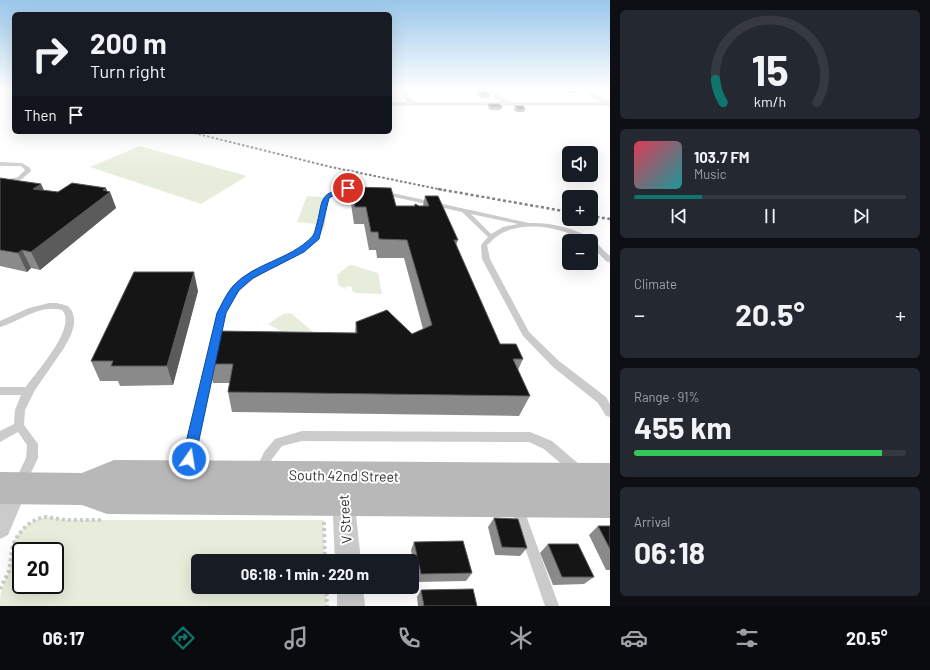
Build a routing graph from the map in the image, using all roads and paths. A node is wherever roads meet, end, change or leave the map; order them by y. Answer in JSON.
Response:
{"nodes":[{"id":1,"x":0,"y":164,"type":"edge"},
{"id":2,"x":0,"y":183,"type":"edge"},
{"id":3,"x":461,"y":210,"type":"junction"},
{"id":4,"x":527,"y":224,"type":"junction"},
{"id":5,"x":573,"y":234,"type":"edge"},
{"id":6,"x":490,"y":236,"type":"junction"},
{"id":7,"x":598,"y":249,"type":"edge"},
{"id":8,"x":610,"y":260,"type":"edge"},
{"id":9,"x":0,"y":324,"type":"edge"},
{"id":10,"x":0,"y":391,"type":"edge"},
{"id":11,"x":30,"y":392,"type":"junction"},
{"id":12,"x":606,"y":400,"type":"edge"},
{"id":13,"x":610,"y":413,"type":"edge"},
{"id":14,"x":19,"y":426,"type":"junction"},
{"id":15,"x":0,"y":437,"type":"edge"},
{"id":16,"x":260,"y":475,"type":"junction"},
{"id":17,"x":182,"y":486,"type":"junction"},
{"id":18,"x":603,"y":486,"type":"edge"},
{"id":19,"x":9,"y":488,"type":"edge"},
{"id":20,"x":510,"y":488,"type":"junction"},
{"id":21,"x":336,"y":498,"type":"junction"},
{"id":22,"x":66,"y":520,"type":"dead end"},
{"id":23,"x":0,"y":527,"type":"edge"},
{"id":24,"x":327,"y":554,"type":"edge"},
{"id":25,"x":347,"y":554,"type":"edge"},
{"id":26,"x":0,"y":589,"type":"edge"},
{"id":27,"x":326,"y":594,"type":"edge"},
{"id":28,"x":350,"y":594,"type":"edge"},
{"id":29,"x":327,"y":606,"type":"edge"},
{"id":30,"x":351,"y":606,"type":"edge"},
{"id":31,"x":552,"y":606,"type":"edge"}],
"edges":[{"from":1,"to":2,"type":"lane"},
{"from":3,"to":4,"type":"lane"},
{"from":3,"to":6,"type":"lane"},
{"from":3,"to":17,"type":"lane"},
{"from":4,"to":5,"type":"lane"},
{"from":4,"to":6,"type":"lane"},
{"from":6,"to":12,"type":"lane"},
{"from":7,"to":8,"type":"lane"},
{"from":9,"to":11,"type":"lane"},
{"from":10,"to":11,"type":"lane"},
{"from":11,"to":14,"type":"lane"},
{"from":12,"to":13,"type":"lane"},
{"from":14,"to":15,"type":"lane"},
{"from":14,"to":19,"type":"lane"},
{"from":16,"to":17,"type":"street","name":"South 42nd Street"},
{"from":16,"to":18,"type":"lane"},
{"from":16,"to":21,"type":"street","name":"South 42nd Street"},
{"from":17,"to":19,"type":"street","name":"South 42nd Street"},
{"from":17,"to":21,"type":"street","name":"South 42nd Street"},
{"from":18,"to":20,"type":"street","name":"South 42nd Street"},
{"from":19,"to":23,"type":"street"},
{"from":20,"to":21,"type":"street","name":"South 42nd Street"},
{"from":20,"to":31,"type":"lane"},
{"from":21,"to":24,"type":"path"},
{"from":21,"to":25,"type":"street","name":"V Street"},
{"from":22,"to":26,"type":"path"},
{"from":27,"to":29,"type":"path"},
{"from":28,"to":30,"type":"street"}]}
